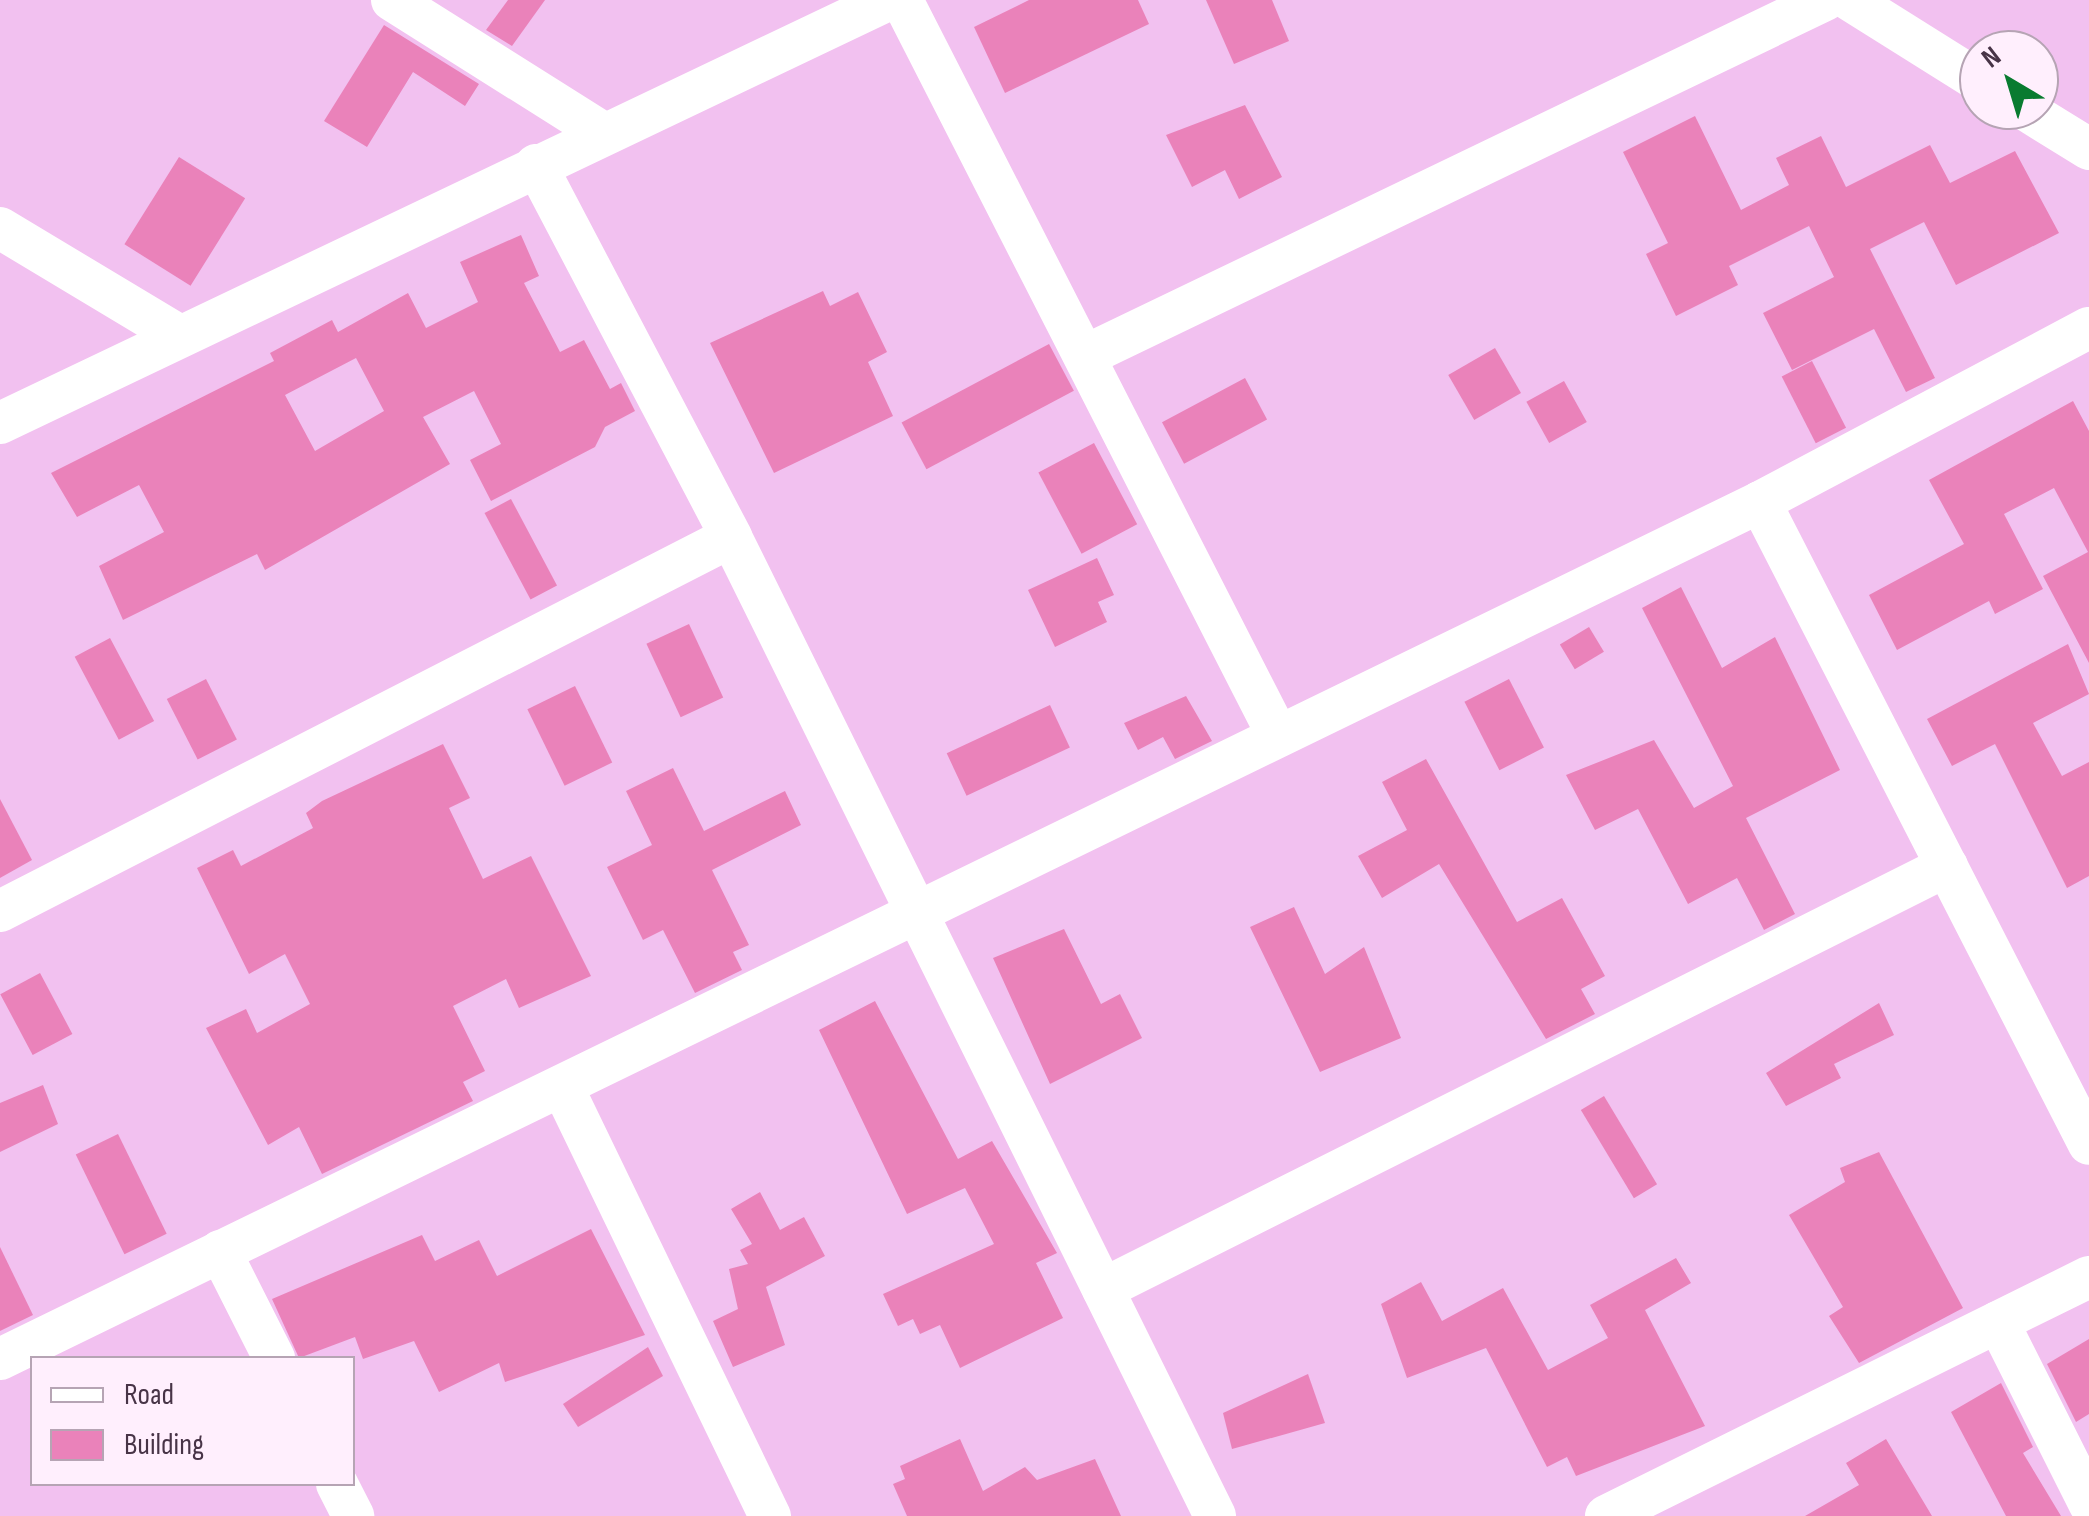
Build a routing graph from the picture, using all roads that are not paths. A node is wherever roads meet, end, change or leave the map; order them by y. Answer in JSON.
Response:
{"nodes":[{"id":1,"x":392,"y":0,"type":"edge"},
{"id":2,"x":888,"y":0,"type":"edge"},
{"id":3,"x":902,"y":0,"type":"edge"},
{"id":4,"x":1825,"y":0,"type":"edge"},
{"id":5,"x":1850,"y":0,"type":"edge"},
{"id":6,"x":1959,"y":68,"type":"edge"},
{"id":7,"x":2058,"y":130,"type":"edge"},
{"id":8,"x":603,"y":133,"type":"junction"},
{"id":9,"x":2089,"y":149,"type":"edge"},
{"id":10,"x":536,"y":164,"type":"junction"},
{"id":11,"x":0,"y":228,"type":"edge"},
{"id":12,"x":2089,"y":328,"type":"edge"},
{"id":13,"x":174,"y":333,"type":"junction"},
{"id":14,"x":1089,"y":354,"type":"junction"},
{"id":15,"x":0,"y":423,"type":"edge"},
{"id":16,"x":1760,"y":502,"type":"junction"},
{"id":17,"x":731,"y":537,"type":"junction"},
{"id":18,"x":1277,"y":734,"type":"junction"},
{"id":19,"x":1947,"y":866,"type":"junction"},
{"id":20,"x":0,"y":911,"type":"edge"},
{"id":21,"x":918,"y":915,"type":"junction"},
{"id":22,"x":562,"y":1086,"type":"junction"},
{"id":23,"x":2089,"y":1144,"type":"edge"},
{"id":24,"x":220,"y":1252,"type":"junction"},
{"id":25,"x":2089,"y":1277,"type":"edge"},
{"id":26,"x":1103,"y":1289,"type":"junction"},
{"id":27,"x":1998,"y":1322,"type":"junction"},
{"id":28,"x":273,"y":1356,"type":"edge"},
{"id":29,"x":0,"y":1358,"type":"edge"},
{"id":30,"x":338,"y":1486,"type":"edge"},
{"id":31,"x":2089,"y":1504,"type":"edge"},
{"id":32,"x":354,"y":1516,"type":"edge"},
{"id":33,"x":770,"y":1516,"type":"edge"},
{"id":34,"x":1215,"y":1516,"type":"edge"},
{"id":35,"x":1606,"y":1516,"type":"edge"}],
"edges":[{"from":1,"to":8,"type":"street"},
{"from":2,"to":8,"type":"street"},
{"from":3,"to":14,"type":"street"},
{"from":4,"to":14,"type":"street"},
{"from":5,"to":6,"type":"street"},
{"from":7,"to":9,"type":"street"},
{"from":8,"to":10,"type":"street"},
{"from":10,"to":13,"type":"street"},
{"from":10,"to":17,"type":"street"},
{"from":11,"to":13,"type":"street"},
{"from":12,"to":16,"type":"street"},
{"from":13,"to":15,"type":"street"},
{"from":14,"to":18,"type":"street"},
{"from":16,"to":18,"type":"street"},
{"from":16,"to":19,"type":"street"},
{"from":17,"to":20,"type":"street"},
{"from":17,"to":21,"type":"street"},
{"from":18,"to":21,"type":"street"},
{"from":19,"to":23,"type":"street"},
{"from":19,"to":26,"type":"street"},
{"from":21,"to":22,"type":"street"},
{"from":21,"to":26,"type":"street"},
{"from":22,"to":24,"type":"street"},
{"from":22,"to":33,"type":"street"},
{"from":24,"to":28,"type":"street"},
{"from":24,"to":29,"type":"street"},
{"from":25,"to":27,"type":"street"},
{"from":26,"to":34,"type":"street"},
{"from":27,"to":31,"type":"street"},
{"from":27,"to":35,"type":"street"},
{"from":30,"to":32,"type":"street"}]}
